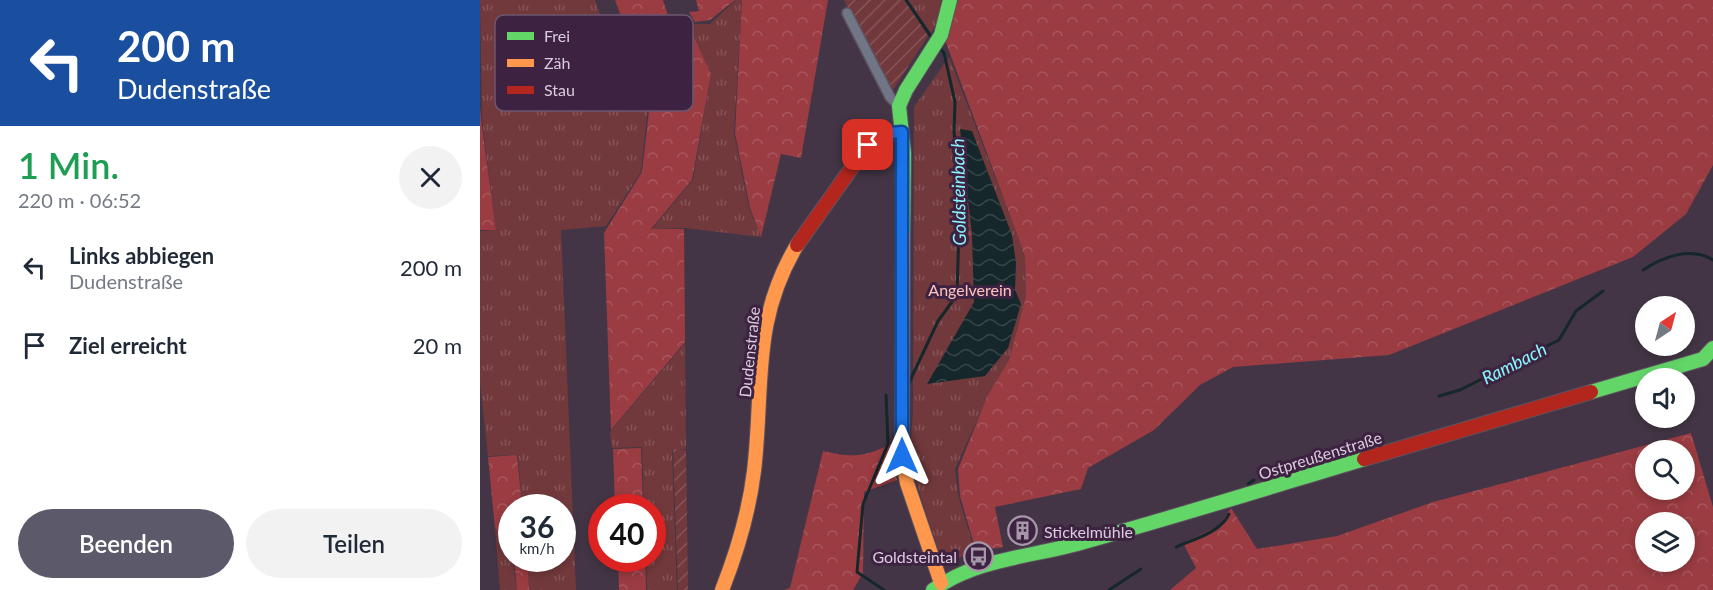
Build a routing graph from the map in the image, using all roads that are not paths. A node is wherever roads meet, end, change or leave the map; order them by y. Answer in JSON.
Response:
{"nodes":[{"id":1,"x":950,"y":0,"type":"edge"},
{"id":2,"x":847,"y":13,"type":"dead end"},
{"id":3,"x":899,"y":106,"type":"junction"},
{"id":4,"x":902,"y":132,"type":"junction"},
{"id":5,"x":1712,"y":353,"type":"edge"},
{"id":6,"x":937,"y":586,"type":"edge"},
{"id":7,"x":722,"y":590,"type":"edge"}],
"edges":[{"from":1,"to":3,"type":"street"},
{"from":2,"to":3,"type":"street"},
{"from":3,"to":4,"type":"street"},
{"from":4,"to":6,"type":"street"},
{"from":4,"to":7,"type":"street","name":"Dudenstraße"},
{"from":5,"to":6,"type":"street","name":"Ostpreußenstraße"}]}
